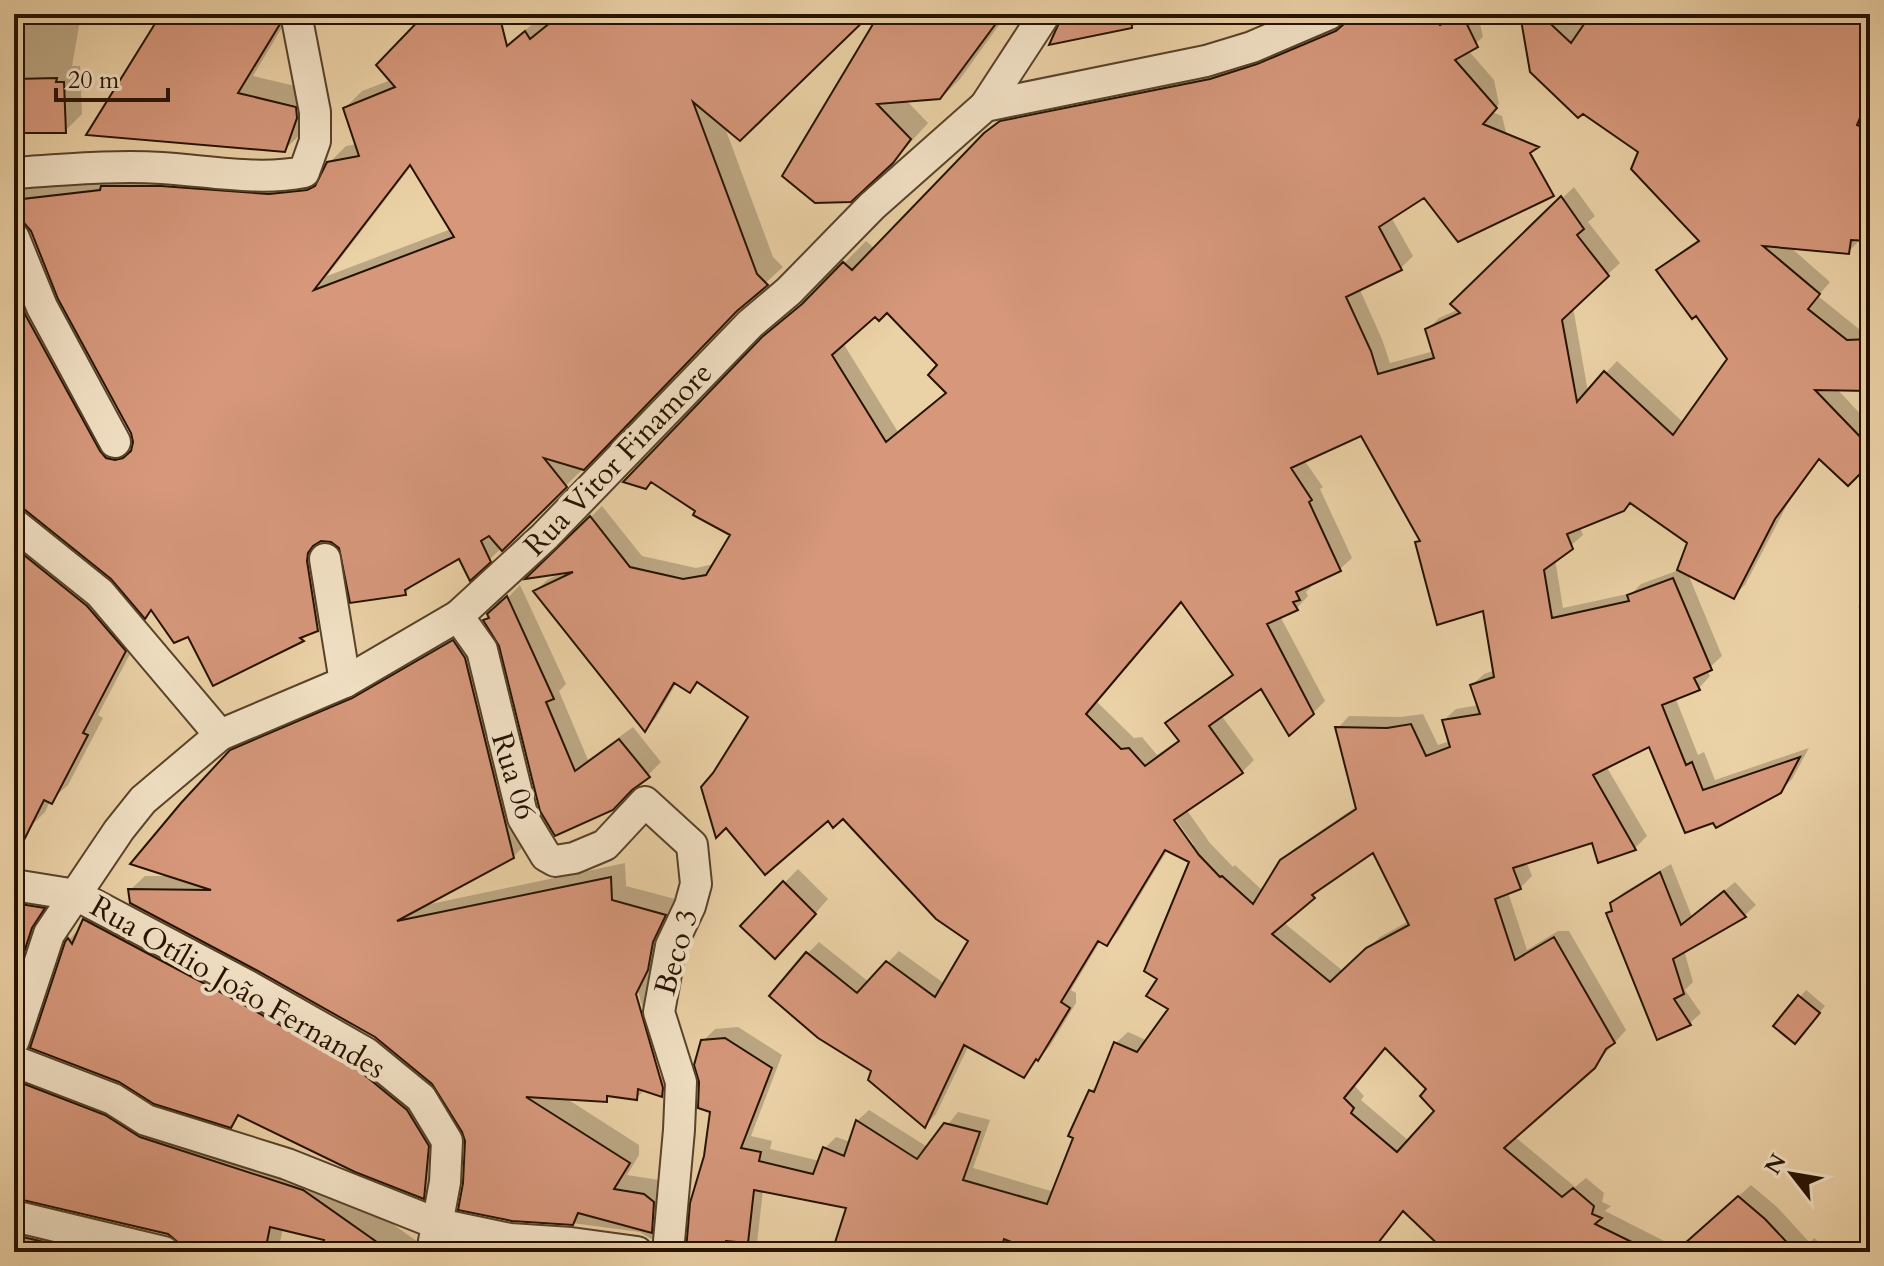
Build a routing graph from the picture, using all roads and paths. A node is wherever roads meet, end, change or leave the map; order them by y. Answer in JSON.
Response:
{"nodes":[{"id":1,"x":296,"y":14,"type":"edge"},
{"id":2,"x":1045,"y":14,"type":"edge"},
{"id":3,"x":1329,"y":14,"type":"edge"},
{"id":4,"x":985,"y":106,"type":"junction"},
{"id":5,"x":14,"y":173,"type":"edge"},
{"id":6,"x":14,"y":238,"type":"edge"},
{"id":7,"x":115,"y":442,"type":"dead end"},
{"id":8,"x":14,"y":524,"type":"edge"},
{"id":9,"x":325,"y":559,"type":"dead end"},
{"id":10,"x":458,"y":616,"type":"junction"},
{"id":11,"x":345,"y":682,"type":"junction"},
{"id":12,"x":220,"y":735,"type":"junction"},
{"id":13,"x":652,"y":809,"type":"joint"},
{"id":14,"x":14,"y":885,"type":"edge"},
{"id":15,"x":76,"y":895,"type":"junction"},
{"id":16,"x":14,"y":1040,"type":"edge"},
{"id":17,"x":14,"y":1061,"type":"edge"},
{"id":18,"x":14,"y":1216,"type":"edge"},
{"id":19,"x":435,"y":1238,"type":"edge"},
{"id":20,"x":164,"y":1252,"type":"edge"},
{"id":21,"x":637,"y":1252,"type":"edge"},
{"id":22,"x":668,"y":1252,"type":"edge"}],
"edges":[{"from":1,"to":5,"type":"street"},
{"from":2,"to":4,"type":"street"},
{"from":3,"to":4,"type":"street","name":"Rua Vitor Finamore"},
{"from":4,"to":10,"type":"street","name":"Rua Vitor Finamore"},
{"from":6,"to":7,"type":"street"},
{"from":8,"to":12,"type":"street"},
{"from":9,"to":11,"type":"street"},
{"from":10,"to":11,"type":"street","name":"Rua Vitor Finamore"},
{"from":10,"to":13,"type":"street","name":"Rua 06"},
{"from":11,"to":12,"type":"street","name":"Rua Vitor Finamore"},
{"from":12,"to":15,"type":"street","name":"Rua Vitor Finamore"},
{"from":13,"to":22,"type":"street","name":"Beco 3"},
{"from":14,"to":15,"type":"street","name":"Rua Otílio João Fernandes"},
{"from":15,"to":16,"type":"street","name":"Rua Vitor Finamore"},
{"from":15,"to":19,"type":"street","name":"Rua Otílio João Fernandes"},
{"from":17,"to":19,"type":"street"},
{"from":18,"to":20,"type":"street"},
{"from":19,"to":21,"type":"street"}]}
